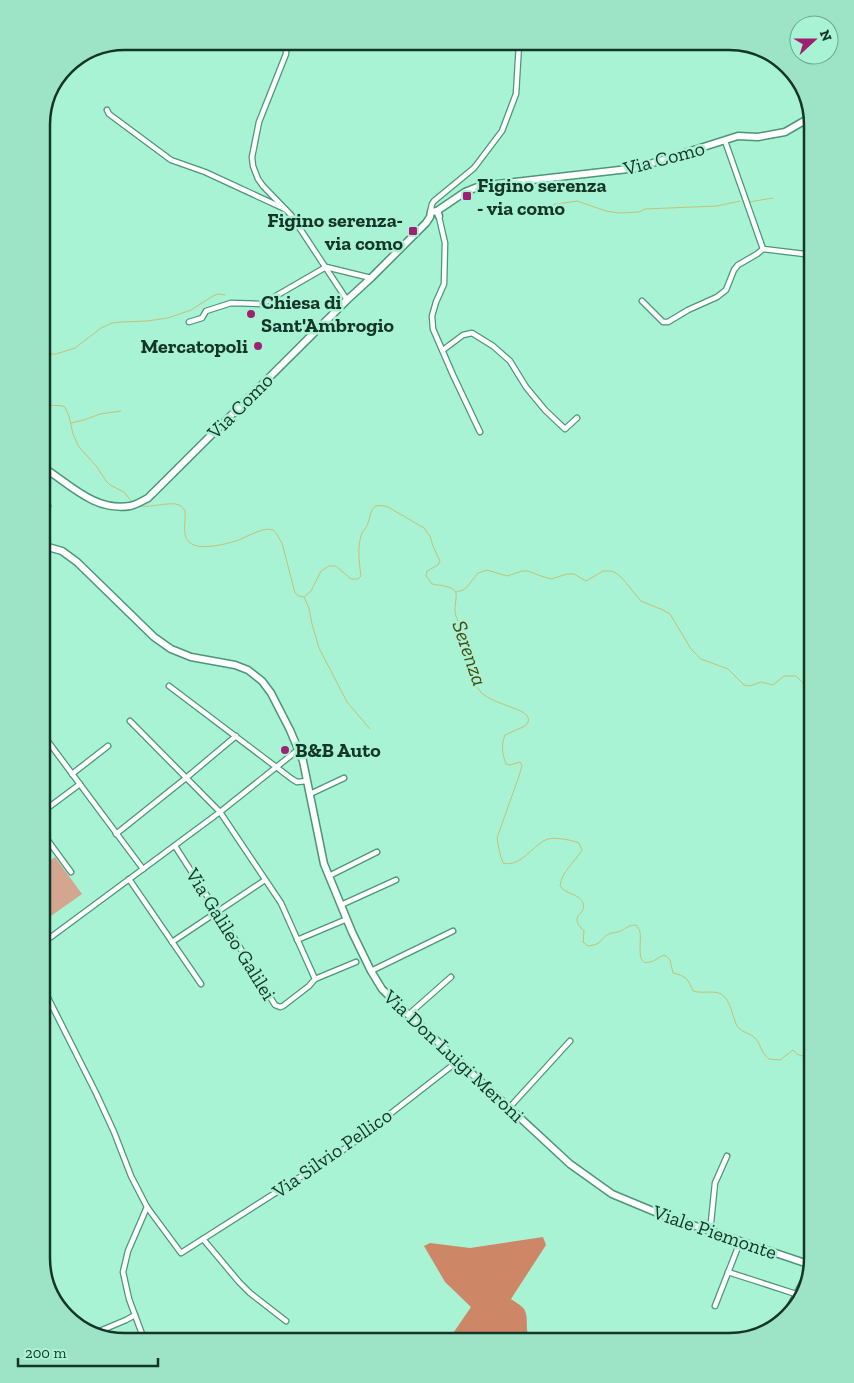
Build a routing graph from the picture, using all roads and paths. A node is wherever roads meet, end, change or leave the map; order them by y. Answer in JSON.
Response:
{"nodes":[{"id":1,"x":286,"y":50,"type":"edge"},
{"id":2,"x":519,"y":50,"type":"edge"},
{"id":3,"x":107,"y":110,"type":"dead end"},
{"id":4,"x":804,"y":121,"type":"edge"},
{"id":5,"x":725,"y":141,"type":"junction"},
{"id":6,"x":288,"y":211,"type":"junction"},
{"id":7,"x":435,"y":216,"type":"junction"},
{"id":8,"x":763,"y":249,"type":"junction"},
{"id":9,"x":804,"y":254,"type":"edge"},
{"id":10,"x":326,"y":267,"type":"junction"},
{"id":11,"x":357,"y":275,"type":"junction"},
{"id":12,"x":371,"y":278,"type":"junction"},
{"id":13,"x":362,"y":286,"type":"junction"},
{"id":14,"x":347,"y":300,"type":"junction"},
{"id":15,"x":642,"y":301,"type":"dead end"},
{"id":16,"x":189,"y":322,"type":"dead end"},
{"id":17,"x":443,"y":350,"type":"junction"},
{"id":18,"x":577,"y":418,"type":"dead end"},
{"id":19,"x":480,"y":432,"type":"dead end"},
{"id":20,"x":50,"y":472,"type":"edge"},
{"id":21,"x":50,"y":548,"type":"edge"},
{"id":22,"x":169,"y":686,"type":"dead end"},
{"id":23,"x":130,"y":720,"type":"dead end"},
{"id":24,"x":236,"y":736,"type":"junction"},
{"id":25,"x":50,"y":744,"type":"edge"},
{"id":26,"x":108,"y":746,"type":"dead end"},
{"id":27,"x":299,"y":749,"type":"junction"},
{"id":28,"x":276,"y":766,"type":"junction"},
{"id":29,"x":72,"y":774,"type":"junction"},
{"id":30,"x":186,"y":778,"type":"junction"},
{"id":31,"x":344,"y":778,"type":"dead end"},
{"id":32,"x":307,"y":781,"type":"junction"},
{"id":33,"x":80,"y":784,"type":"junction"},
{"id":34,"x":310,"y":794,"type":"junction"},
{"id":35,"x":50,"y":806,"type":"edge"},
{"id":36,"x":220,"y":812,"type":"junction"},
{"id":37,"x":116,"y":834,"type":"junction"},
{"id":38,"x":50,"y":843,"type":"edge"},
{"id":39,"x":175,"y":846,"type":"junction"},
{"id":40,"x":377,"y":852,"type":"dead end"},
{"id":41,"x":143,"y":869,"type":"junction"},
{"id":42,"x":71,"y":872,"type":"dead end"},
{"id":43,"x":329,"y":876,"type":"junction"},
{"id":44,"x":129,"y":879,"type":"junction"},
{"id":45,"x":265,"y":880,"type":"junction"},
{"id":46,"x":396,"y":880,"type":"dead end"},
{"id":47,"x":341,"y":905,"type":"junction"},
{"id":48,"x":218,"y":912,"type":"junction"},
{"id":49,"x":347,"y":919,"type":"junction"},
{"id":50,"x":453,"y":931,"type":"dead end"},
{"id":51,"x":50,"y":937,"type":"dead end"},
{"id":52,"x":297,"y":940,"type":"junction"},
{"id":53,"x":172,"y":942,"type":"junction"},
{"id":54,"x":356,"y":962,"type":"dead end"},
{"id":55,"x":371,"y":971,"type":"junction"},
{"id":56,"x":451,"y":977,"type":"dead end"},
{"id":57,"x":315,"y":979,"type":"junction"},
{"id":58,"x":201,"y":984,"type":"dead end"},
{"id":59,"x":50,"y":1002,"type":"edge"},
{"id":60,"x":408,"y":1015,"type":"junction"},
{"id":61,"x":570,"y":1041,"type":"dead end"},
{"id":62,"x":458,"y":1061,"type":"junction"},
{"id":63,"x":509,"y":1108,"type":"junction"},
{"id":64,"x":727,"y":1156,"type":"dead end"},
{"id":65,"x":620,"y":1197,"type":"joint"},
{"id":66,"x":147,"y":1208,"type":"junction"},
{"id":67,"x":710,"y":1232,"type":"junction"},
{"id":68,"x":203,"y":1239,"type":"junction"},
{"id":69,"x":740,"y":1242,"type":"junction"},
{"id":70,"x":803,"y":1263,"type":"edge"},
{"id":71,"x":728,"y":1272,"type":"junction"},
{"id":72,"x":795,"y":1294,"type":"edge"},
{"id":73,"x":714,"y":1306,"type":"dead end"},
{"id":74,"x":135,"y":1315,"type":"junction"},
{"id":75,"x":286,"y":1321,"type":"dead end"},
{"id":76,"x":103,"y":1330,"type":"edge"},
{"id":77,"x":142,"y":1333,"type":"edge"}],
"edges":[{"from":1,"to":6,"type":"street"},
{"from":2,"to":7,"type":"street"},
{"from":3,"to":6,"type":"street"},
{"from":4,"to":5,"type":"street","name":"Via Como"},
{"from":5,"to":7,"type":"street","name":"Via Como"},
{"from":5,"to":8,"type":"street"},
{"from":6,"to":10,"type":"street"},
{"from":7,"to":12,"type":"street","name":"Via Como"},
{"from":7,"to":17,"type":"street"},
{"from":8,"to":9,"type":"street"},
{"from":8,"to":15,"type":"street"},
{"from":10,"to":11,"type":"street"},
{"from":10,"to":14,"type":"street"},
{"from":10,"to":16,"type":"street"},
{"from":11,"to":12,"type":"street"},
{"from":11,"to":13,"type":"street"},
{"from":12,"to":13,"type":"street","name":"Via Como"},
{"from":13,"to":14,"type":"street","name":"Via Como"},
{"from":14,"to":20,"type":"street","name":"Via Como"},
{"from":17,"to":18,"type":"street"},
{"from":17,"to":19,"type":"street"},
{"from":21,"to":27,"type":"street","name":"Via Don Luigi Meroni"},
{"from":22,"to":24,"type":"street"},
{"from":23,"to":30,"type":"street"},
{"from":24,"to":28,"type":"street"},
{"from":24,"to":30,"type":"street"},
{"from":25,"to":29,"type":"street"},
{"from":26,"to":29,"type":"street"},
{"from":27,"to":28,"type":"street"},
{"from":27,"to":32,"type":"street","name":"Via Don Luigi Meroni"},
{"from":28,"to":32,"type":"street"},
{"from":28,"to":36,"type":"street"},
{"from":29,"to":33,"type":"street"},
{"from":30,"to":36,"type":"street"},
{"from":30,"to":37,"type":"street"},
{"from":31,"to":34,"type":"street"},
{"from":32,"to":34,"type":"street","name":"Via Don Luigi Meroni"},
{"from":33,"to":35,"type":"street"},
{"from":33,"to":37,"type":"street"},
{"from":34,"to":43,"type":"street","name":"Via Don Luigi Meroni"},
{"from":36,"to":39,"type":"street"},
{"from":36,"to":45,"type":"street"},
{"from":37,"to":41,"type":"street"},
{"from":38,"to":42,"type":"street"},
{"from":39,"to":41,"type":"street"},
{"from":39,"to":48,"type":"street","name":"Via Galileo Galilei"},
{"from":40,"to":43,"type":"street"},
{"from":41,"to":44,"type":"street"},
{"from":43,"to":47,"type":"street","name":"Via Don Luigi Meroni"},
{"from":44,"to":51,"type":"street"},
{"from":44,"to":53,"type":"street"},
{"from":45,"to":48,"type":"street"},
{"from":45,"to":52,"type":"street"},
{"from":46,"to":47,"type":"street"},
{"from":47,"to":49,"type":"street","name":"Via Don Luigi Meroni"},
{"from":48,"to":53,"type":"street"},
{"from":48,"to":57,"type":"street","name":"Via Galileo Galilei"},
{"from":49,"to":52,"type":"street"},
{"from":49,"to":55,"type":"street","name":"Via Don Luigi Meroni"},
{"from":50,"to":55,"type":"street"},
{"from":52,"to":57,"type":"street"},
{"from":53,"to":58,"type":"street"},
{"from":54,"to":57,"type":"street"},
{"from":55,"to":60,"type":"street","name":"Via Don Luigi Meroni"},
{"from":56,"to":60,"type":"street"},
{"from":59,"to":66,"type":"street"},
{"from":60,"to":62,"type":"street","name":"Via Don Luigi Meroni"},
{"from":61,"to":63,"type":"street"},
{"from":62,"to":63,"type":"street","name":"Via Don Luigi Meroni"},
{"from":62,"to":68,"type":"street","name":"Via Silvio Pellico"},
{"from":63,"to":65,"type":"street","name":"Via Don Luigi Meroni"},
{"from":64,"to":67,"type":"street"},
{"from":65,"to":67,"type":"street","name":"Viale Piemonte"},
{"from":66,"to":68,"type":"street","name":"Via Silvio Pellico"},
{"from":66,"to":74,"type":"street"},
{"from":67,"to":69,"type":"street","name":"Viale Piemonte"},
{"from":68,"to":75,"type":"street"},
{"from":69,"to":70,"type":"street","name":"Viale Piemonte"},
{"from":69,"to":71,"type":"street"},
{"from":71,"to":72,"type":"street"},
{"from":71,"to":73,"type":"street"},
{"from":74,"to":76,"type":"street"},
{"from":74,"to":77,"type":"street"}]}
